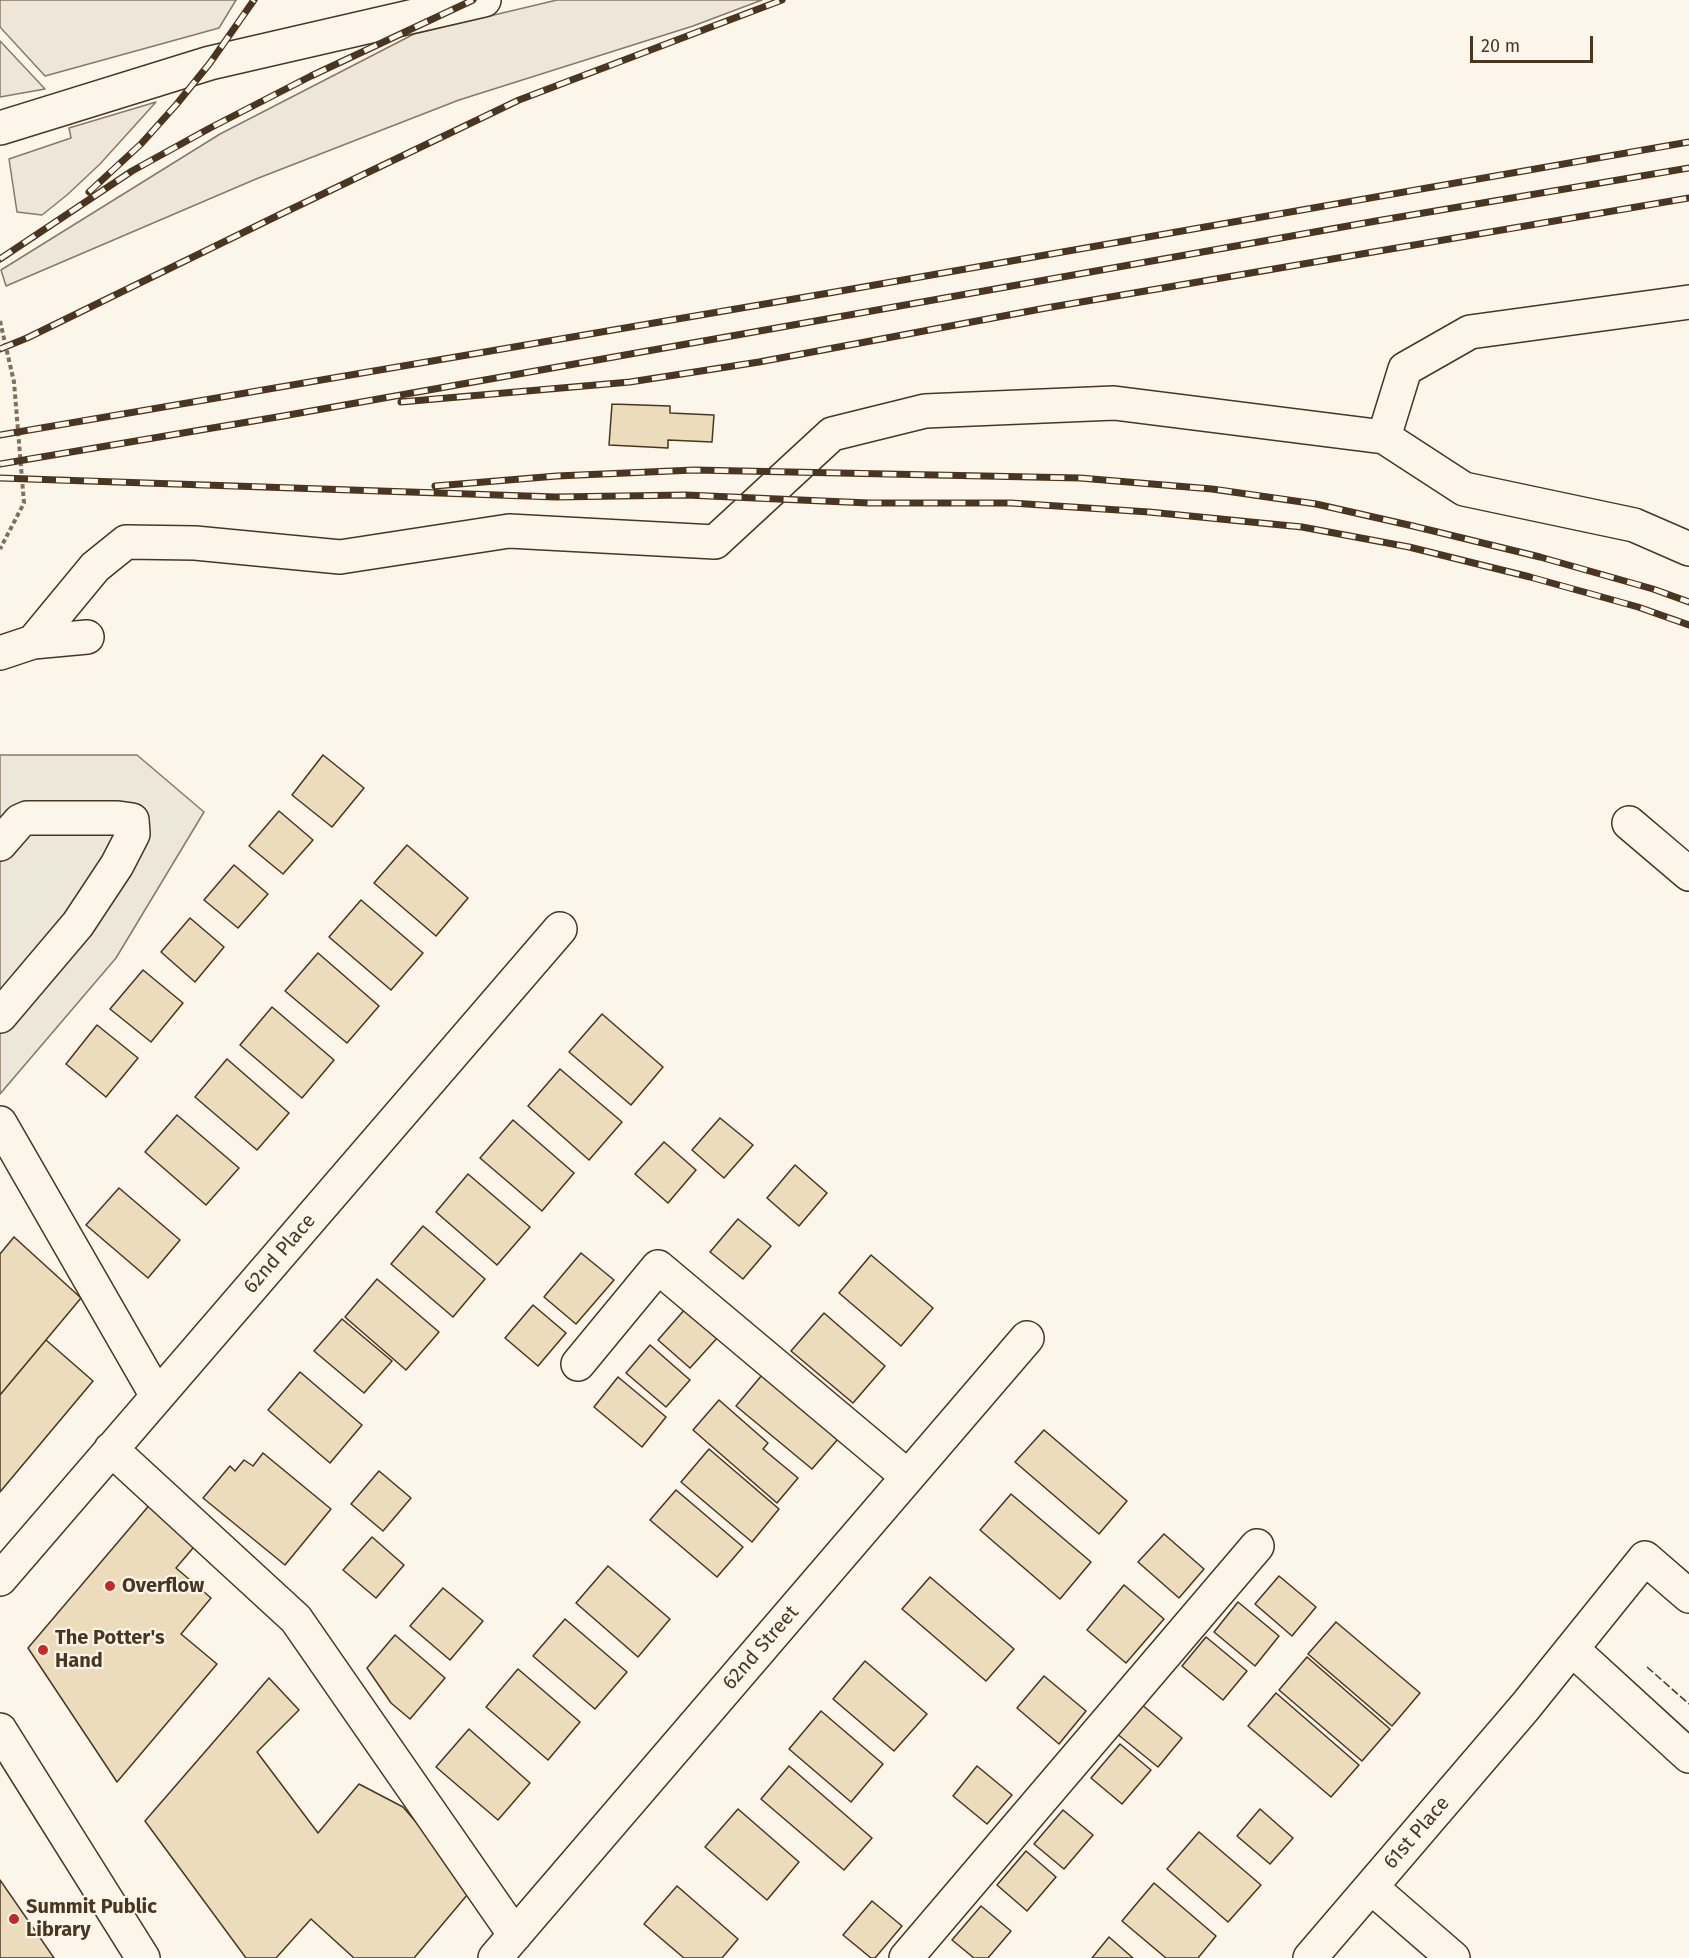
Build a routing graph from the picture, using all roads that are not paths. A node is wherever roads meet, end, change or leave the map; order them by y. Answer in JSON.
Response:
{"nodes":[{"id":1,"x":484,"y":0,"type":"edge"},
{"id":2,"x":368,"y":14,"type":"edge"},
{"id":3,"x":0,"y":128,"type":"edge"},
{"id":4,"x":1689,"y":302,"type":"edge"},
{"id":5,"x":1384,"y":437,"type":"junction"},
{"id":6,"x":1689,"y":549,"type":"edge"},
{"id":7,"x":87,"y":637,"type":"dead end"},
{"id":8,"x":33,"y":642,"type":"junction"},
{"id":9,"x":0,"y":654,"type":"edge"},
{"id":10,"x":1629,"y":823,"type":"dead end"},
{"id":11,"x":0,"y":844,"type":"edge"},
{"id":12,"x":1689,"y":874,"type":"edge"},
{"id":13,"x":560,"y":929,"type":"dead end"},
{"id":14,"x":0,"y":1016,"type":"edge"},
{"id":15,"x":0,"y":1123,"type":"edge"},
{"id":16,"x":1027,"y":1338,"type":"dead end"},
{"id":17,"x":578,"y":1364,"type":"dead end"},
{"id":18,"x":157,"y":1396,"type":"junction"},
{"id":19,"x":111,"y":1449,"type":"junction"},
{"id":20,"x":908,"y":1476,"type":"junction"},
{"id":21,"x":1257,"y":1546,"type":"dead end"},
{"id":22,"x":0,"y":1579,"type":"edge"},
{"id":23,"x":1689,"y":1596,"type":"edge"},
{"id":24,"x":1572,"y":1649,"type":"junction"},
{"id":25,"x":0,"y":1730,"type":"edge"},
{"id":26,"x":1689,"y":1756,"type":"edge"},
{"id":27,"x":1371,"y":1887,"type":"junction"},
{"id":28,"x":505,"y":1946,"type":"edge"},
{"id":29,"x":143,"y":1958,"type":"edge"},
{"id":30,"x":906,"y":1958,"type":"edge"},
{"id":31,"x":1310,"y":1958,"type":"edge"},
{"id":32,"x":1453,"y":1958,"type":"edge"}],
"edges":[{"from":1,"to":2,"type":"street"},
{"from":2,"to":3,"type":"street"},
{"from":4,"to":5,"type":"street"},
{"from":5,"to":6,"type":"street"},
{"from":5,"to":8,"type":"street"},
{"from":7,"to":8,"type":"street"},
{"from":8,"to":9,"type":"street"},
{"from":10,"to":12,"type":"street"},
{"from":11,"to":14,"type":"street"},
{"from":13,"to":18,"type":"street","name":"62nd Place"},
{"from":15,"to":18,"type":"street"},
{"from":16,"to":20,"type":"street","name":"62nd Street"},
{"from":17,"to":20,"type":"street"},
{"from":18,"to":19,"type":"street","name":"62nd Place"},
{"from":19,"to":22,"type":"street","name":"62nd Place"},
{"from":19,"to":28,"type":"street"},
{"from":20,"to":28,"type":"street","name":"62nd Street"},
{"from":21,"to":30,"type":"street"},
{"from":23,"to":24,"type":"street","name":"61st Place"},
{"from":24,"to":26,"type":"street"},
{"from":24,"to":27,"type":"street","name":"61st Place"},
{"from":25,"to":29,"type":"street"},
{"from":27,"to":31,"type":"street","name":"61st Place"},
{"from":27,"to":32,"type":"street"}]}
